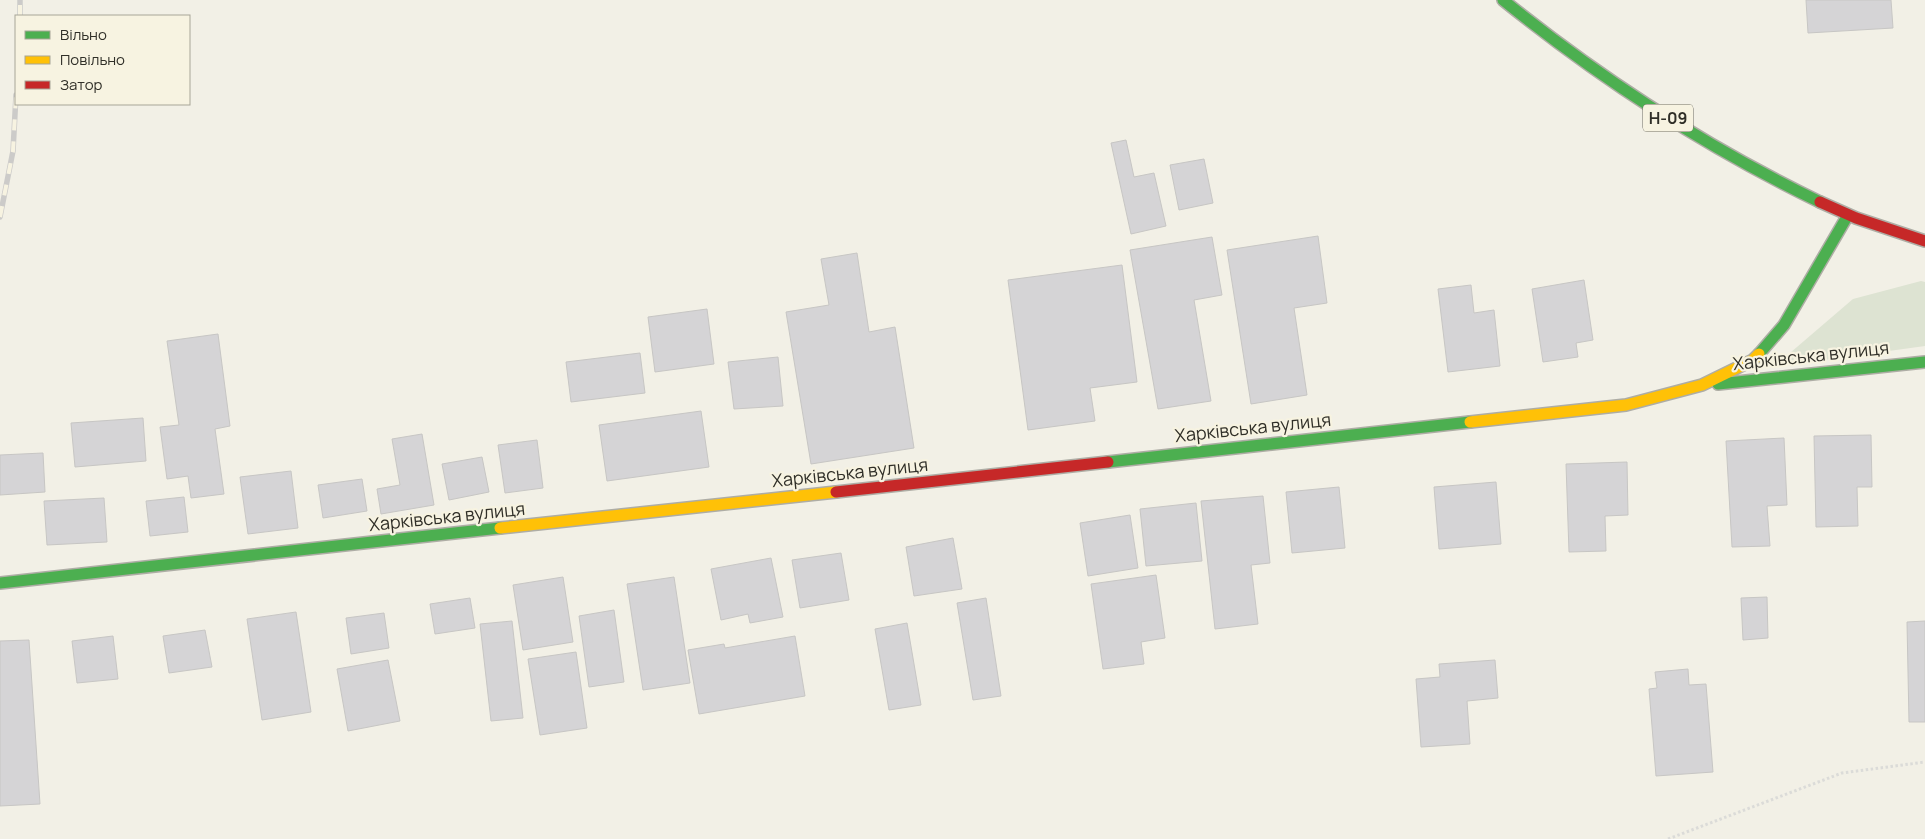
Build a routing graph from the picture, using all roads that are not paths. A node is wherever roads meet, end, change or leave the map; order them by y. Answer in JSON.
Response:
{"nodes":[{"id":1,"x":1503,"y":0,"type":"edge"},
{"id":2,"x":1848,"y":215,"type":"junction"},
{"id":3,"x":1925,"y":241,"type":"edge"},
{"id":4,"x":1925,"y":362,"type":"edge"},
{"id":5,"x":1702,"y":385,"type":"junction"},
{"id":6,"x":0,"y":584,"type":"edge"}],
"edges":[{"from":1,"to":2,"type":"street","number":"Н-09"},
{"from":2,"to":3,"type":"street","number":"Н-09"},
{"from":2,"to":5,"type":"street","name":"Харківська вулиця"},
{"from":4,"to":5,"type":"street","name":"Харківська вулиця"},
{"from":5,"to":6,"type":"street","name":"Харківська вулиця"}]}
